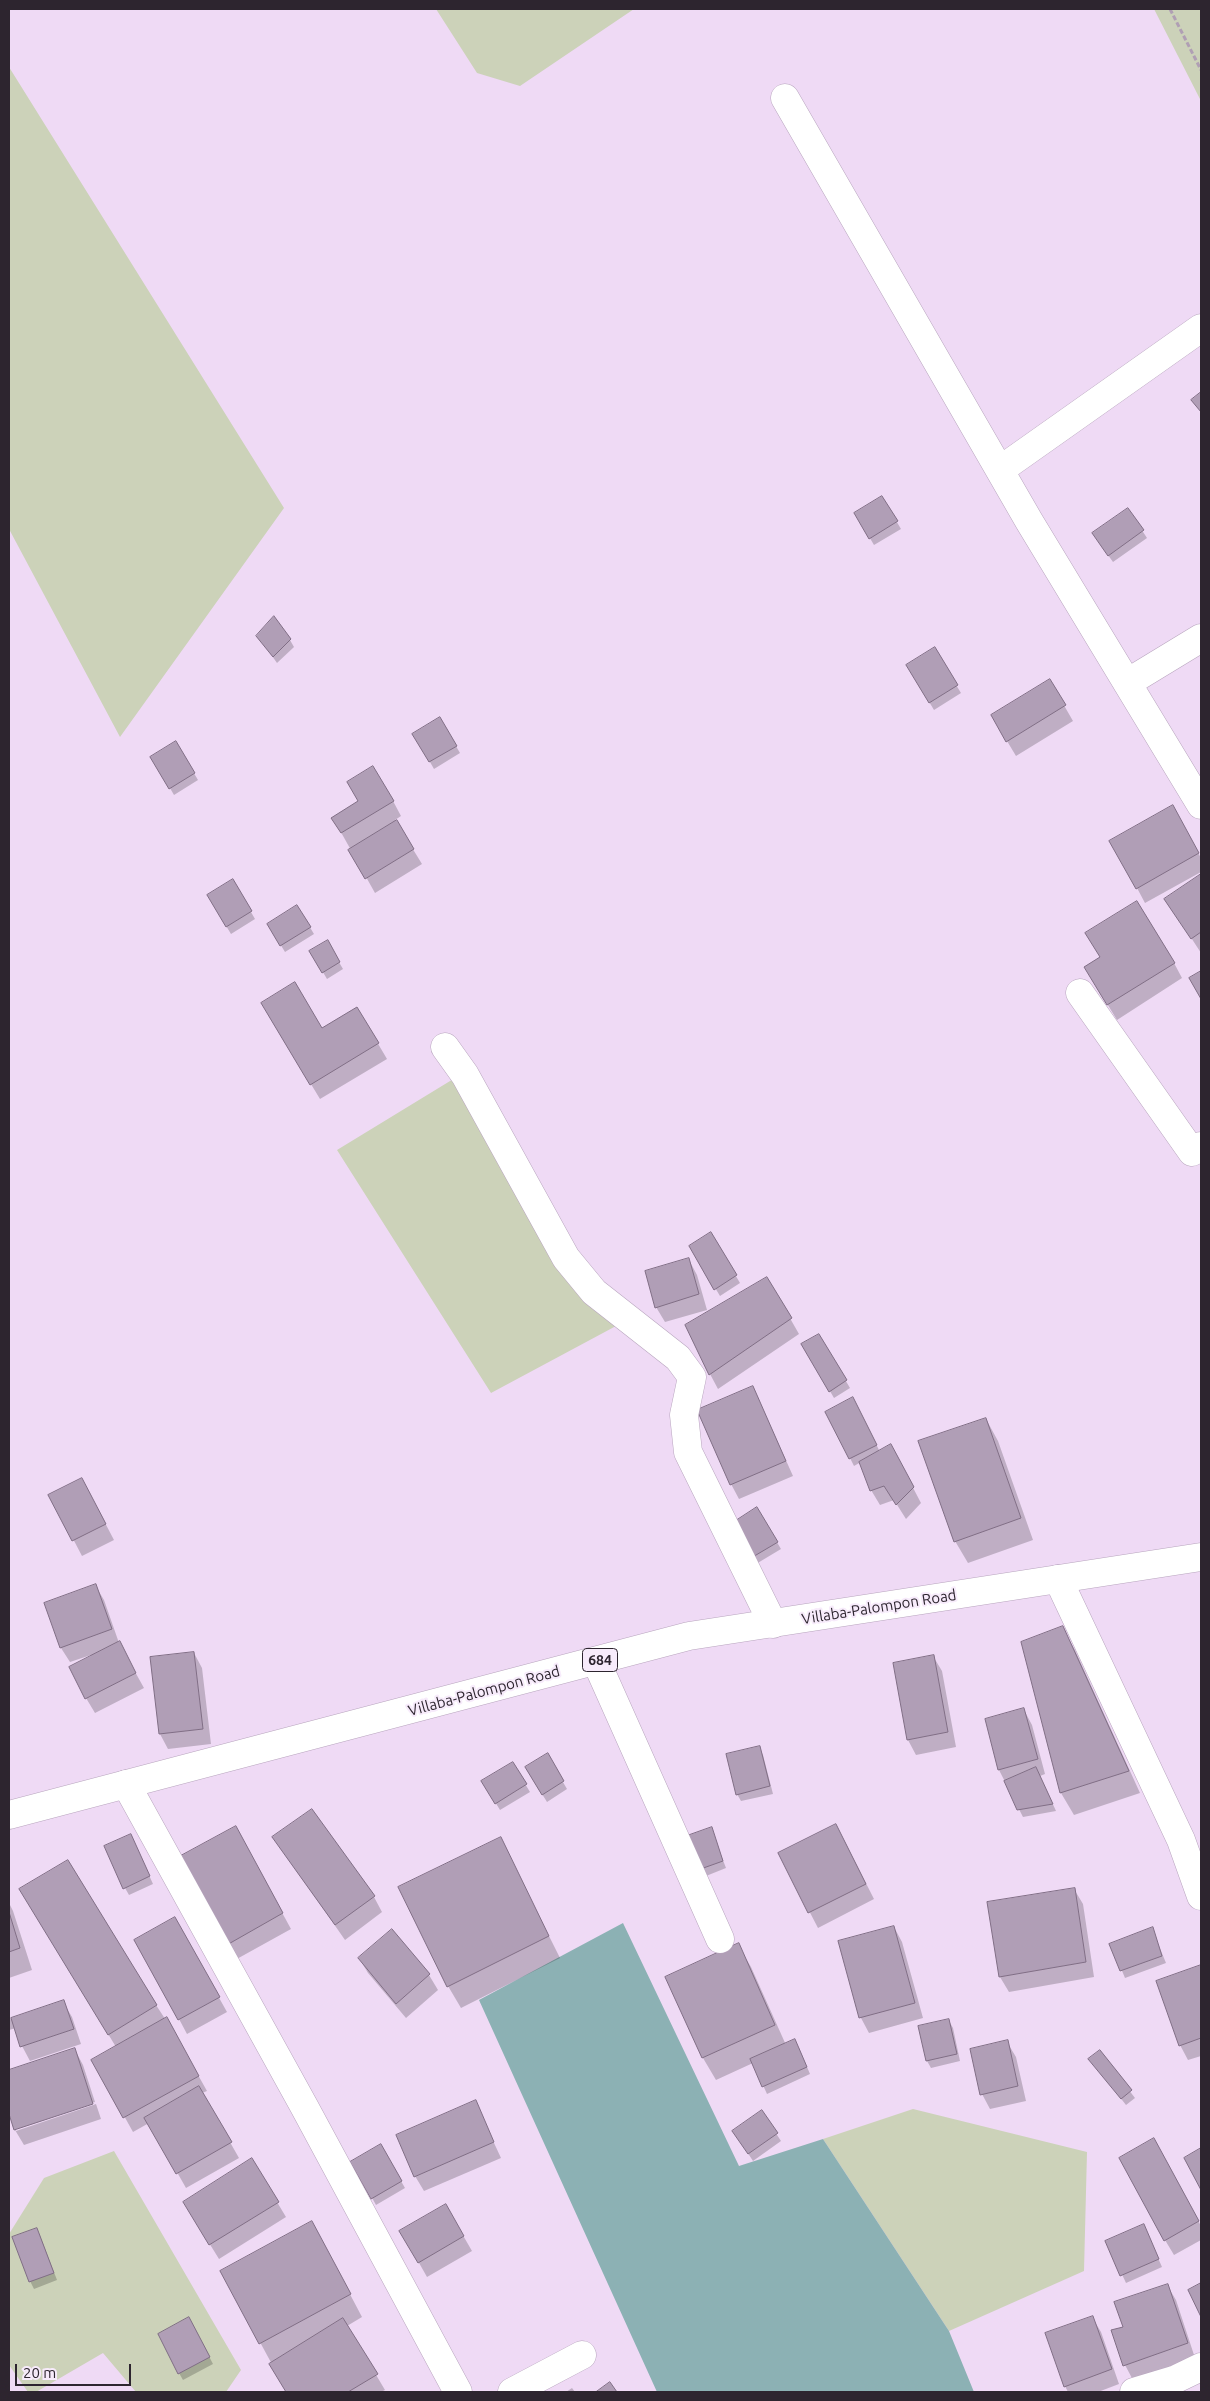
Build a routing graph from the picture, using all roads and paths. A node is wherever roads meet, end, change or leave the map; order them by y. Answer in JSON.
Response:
{"nodes":[{"id":1,"x":1170,"y":9,"type":"edge"},
{"id":2,"x":1201,"y":70,"type":"edge"},
{"id":3,"x":785,"y":98,"type":"dead end"},
{"id":4,"x":1201,"y":328,"type":"edge"},
{"id":5,"x":1000,"y":470,"type":"junction"},
{"id":6,"x":1201,"y":638,"type":"edge"},
{"id":7,"x":1127,"y":683,"type":"junction"},
{"id":8,"x":1201,"y":805,"type":"edge"},
{"id":9,"x":1080,"y":993,"type":"dead end"},
{"id":10,"x":445,"y":1048,"type":"dead end"},
{"id":11,"x":1201,"y":1146,"type":"edge"},
{"id":12,"x":1201,"y":1557,"type":"edge"},
{"id":13,"x":1058,"y":1579,"type":"junction"},
{"id":14,"x":773,"y":1624,"type":"junction"},
{"id":15,"x":596,"y":1661,"type":"junction"},
{"id":16,"x":126,"y":1784,"type":"junction"},
{"id":17,"x":9,"y":1815,"type":"edge"},
{"id":18,"x":1201,"y":1896,"type":"edge"},
{"id":19,"x":720,"y":1939,"type":"dead end"},
{"id":20,"x":582,"y":2355,"type":"dead end"},
{"id":21,"x":1201,"y":2367,"type":"edge"},
{"id":22,"x":458,"y":2392,"type":"edge"},
{"id":23,"x":512,"y":2392,"type":"edge"},
{"id":24,"x":1134,"y":2392,"type":"edge"}],
"edges":[{"from":1,"to":2,"type":"path"},
{"from":3,"to":5,"type":"street"},
{"from":4,"to":5,"type":"street"},
{"from":5,"to":7,"type":"street"},
{"from":6,"to":7,"type":"street"},
{"from":7,"to":8,"type":"street"},
{"from":9,"to":11,"type":"street"},
{"from":10,"to":14,"type":"street"},
{"from":12,"to":13,"type":"street","name":"Villaba-Palompon Road","number":"684"},
{"from":13,"to":14,"type":"street","name":"Villaba-Palompon Road","number":"684"},
{"from":13,"to":18,"type":"street"},
{"from":14,"to":15,"type":"street","name":"Villaba-Palompon Road","number":"684"},
{"from":15,"to":16,"type":"street","name":"Villaba-Palompon Road","number":"684"},
{"from":15,"to":19,"type":"street"},
{"from":16,"to":17,"type":"street","name":"Villaba-Palompon Road","number":"684"},
{"from":16,"to":22,"type":"street"},
{"from":20,"to":23,"type":"street"},
{"from":21,"to":24,"type":"street"}]}
